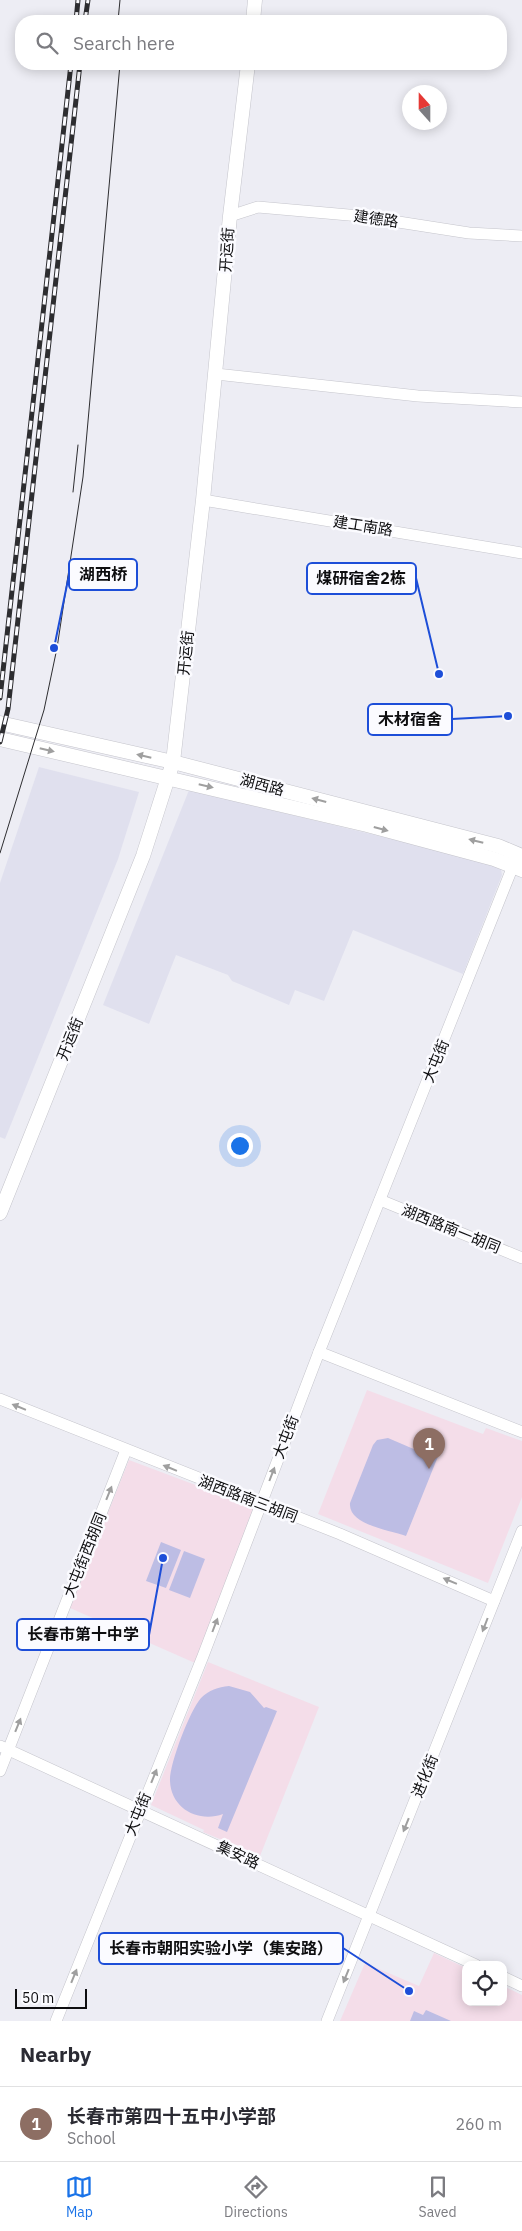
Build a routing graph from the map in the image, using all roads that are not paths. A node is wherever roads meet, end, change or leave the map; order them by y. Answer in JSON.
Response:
{"nodes":[{"id":1,"x":255,"y":0,"type":"edge"},
{"id":2,"x":254,"y":15,"type":"edge"},
{"id":3,"x":247,"y":70,"type":"edge"},
{"id":4,"x":230,"y":216,"type":"junction"},
{"id":5,"x":522,"y":236,"type":"edge"},
{"id":6,"x":216,"y":374,"type":"junction"},
{"id":7,"x":522,"y":402,"type":"edge"},
{"id":8,"x":203,"y":500,"type":"junction"},
{"id":9,"x":522,"y":553,"type":"edge"},
{"id":10,"x":0,"y":723,"type":"edge"},
{"id":11,"x":0,"y":739,"type":"edge"},
{"id":12,"x":172,"y":762,"type":"junction"},
{"id":13,"x":168,"y":778,"type":"junction"},
{"id":14,"x":518,"y":861,"type":"edge"},
{"id":15,"x":380,"y":1200,"type":"junction"},
{"id":16,"x":0,"y":1213,"type":"edge"},
{"id":17,"x":522,"y":1258,"type":"edge"},
{"id":18,"x":320,"y":1352,"type":"junction"},
{"id":19,"x":0,"y":1399,"type":"edge"},
{"id":20,"x":522,"y":1432,"type":"edge"},
{"id":21,"x":126,"y":1450,"type":"junction"},
{"id":22,"x":261,"y":1504,"type":"junction"},
{"id":23,"x":522,"y":1531,"type":"edge"},
{"id":24,"x":494,"y":1601,"type":"junction"},
{"id":25,"x":4,"y":1748,"type":"edge"},
{"id":26,"x":0,"y":1771,"type":"edge"},
{"id":27,"x":140,"y":1809,"type":"junction"},
{"id":28,"x":370,"y":1917,"type":"junction"},
{"id":29,"x":467,"y":1961,"type":"edge"},
{"id":30,"x":507,"y":1979,"type":"edge"},
{"id":31,"x":522,"y":1986,"type":"edge"},
{"id":32,"x":56,"y":2021,"type":"edge"},
{"id":33,"x":327,"y":2021,"type":"edge"}],
"edges":[{"from":1,"to":2,"type":"main road"},
{"from":3,"to":4,"type":"main road","name":"开运街"},
{"from":4,"to":5,"type":"street","name":"建德路"},
{"from":4,"to":6,"type":"main road","name":"开运街"},
{"from":6,"to":7,"type":"street"},
{"from":6,"to":8,"type":"main road","name":"开运街"},
{"from":8,"to":9,"type":"street","name":"建工南路"},
{"from":8,"to":12,"type":"main road","name":"开运街"},
{"from":12,"to":10,"type":"main road","name":"湖西路","one_way":true},
{"from":11,"to":13,"type":"main road","name":"湖西路","one_way":true},
{"from":12,"to":13,"type":"main road","name":"开运街"},
{"from":14,"to":12,"type":"main road","name":"湖西路","one_way":true},
{"from":13,"to":14,"type":"main road","name":"湖西路","one_way":true},
{"from":13,"to":16,"type":"main road","name":"开运街"},
{"from":14,"to":15,"type":"street","name":"大屯街"},
{"from":15,"to":17,"type":"street","name":"湖西路南一胡同"},
{"from":15,"to":18,"type":"street","name":"大屯街"},
{"from":18,"to":20,"type":"street"},
{"from":22,"to":18,"type":"street","name":"大屯街","one_way":true},
{"from":21,"to":19,"type":"street","name":"湖西路南三胡同","one_way":true},
{"from":22,"to":21,"type":"street","name":"湖西路南三胡同","one_way":true},
{"from":25,"to":21,"type":"street","name":"大屯街西胡同","one_way":true},
{"from":24,"to":22,"type":"street","name":"湖西路南三胡同","one_way":true},
{"from":27,"to":22,"type":"street","name":"大屯街","one_way":true},
{"from":23,"to":24,"type":"street","name":"进化街"},
{"from":24,"to":28,"type":"street","name":"进化街","one_way":true},
{"from":25,"to":26,"type":"street","name":"大屯街西胡同"},
{"from":25,"to":27,"type":"street","name":"集安路"},
{"from":27,"to":28,"type":"street","name":"集安路"},
{"from":32,"to":27,"type":"street","name":"大屯街","one_way":true},
{"from":28,"to":29,"type":"street","name":"集安路"},
{"from":28,"to":33,"type":"street","name":"进化街","one_way":true},
{"from":30,"to":31,"type":"street"}]}
